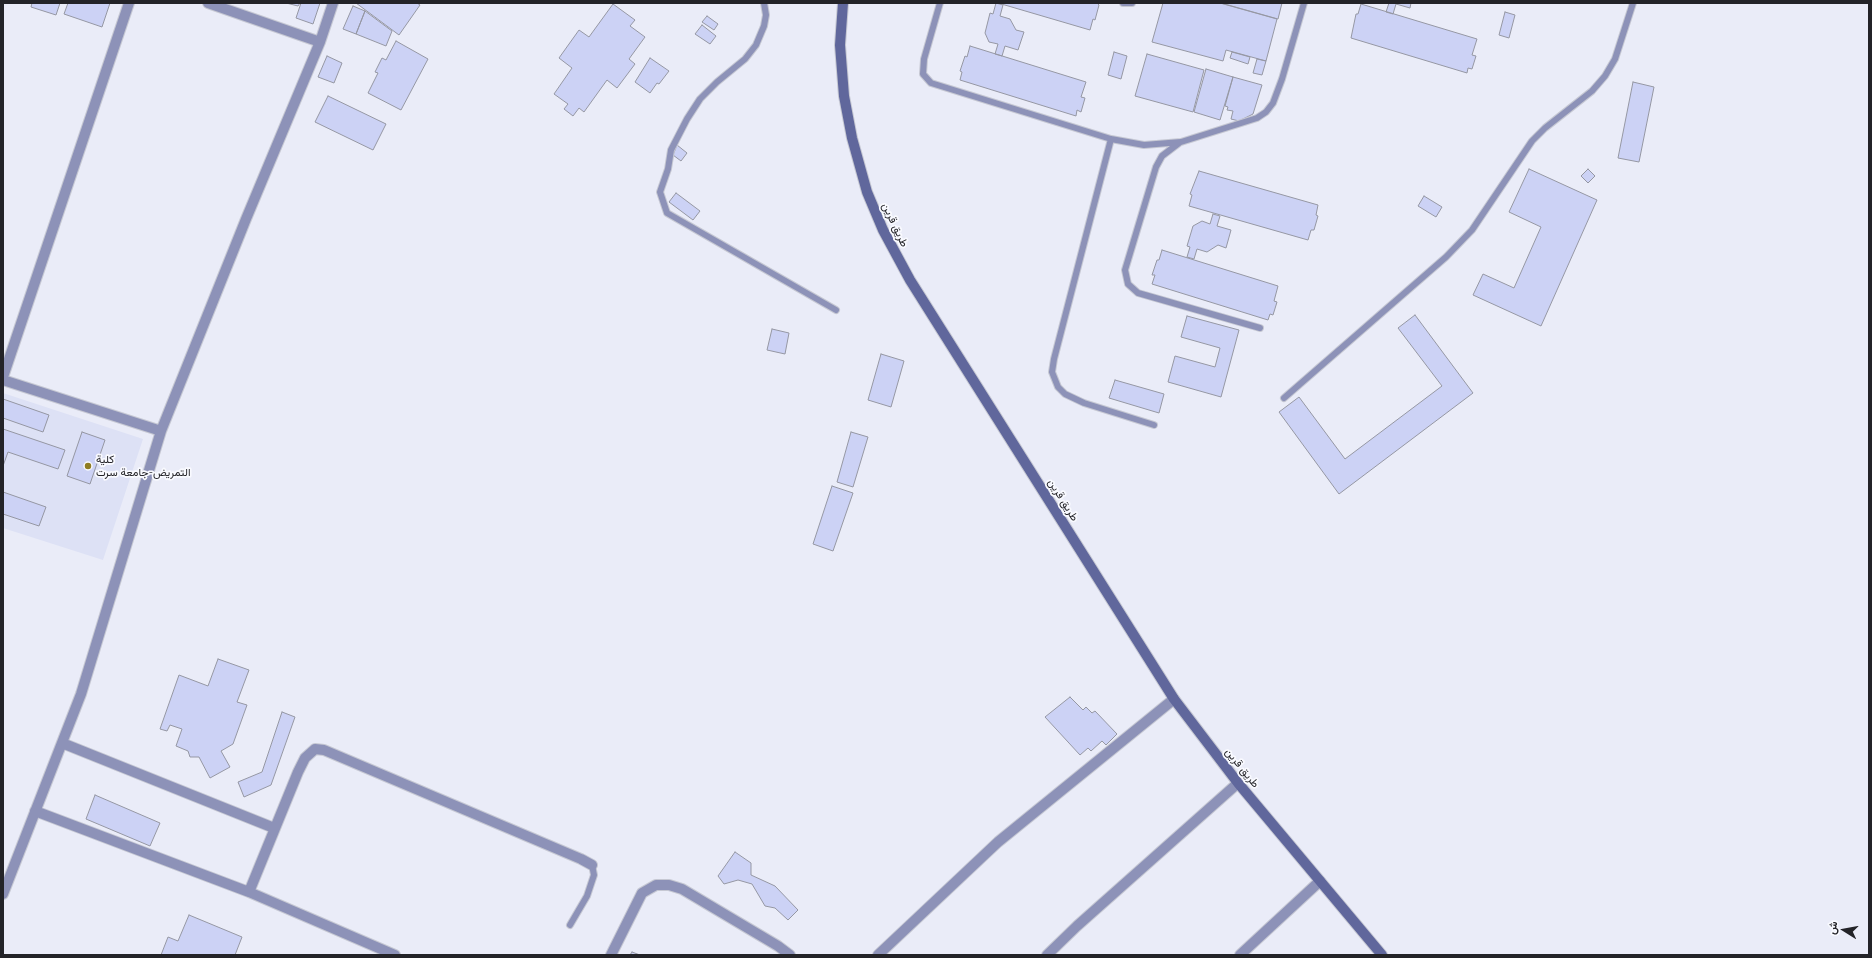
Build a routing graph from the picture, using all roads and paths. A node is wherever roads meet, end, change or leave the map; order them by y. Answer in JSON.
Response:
{"nodes":[{"id":1,"x":129,"y":3,"type":"edge"},
{"id":2,"x":208,"y":3,"type":"edge"},
{"id":3,"x":240,"y":3,"type":"edge"},
{"id":4,"x":333,"y":3,"type":"edge"},
{"id":5,"x":764,"y":3,"type":"edge"},
{"id":6,"x":843,"y":3,"type":"edge"},
{"id":7,"x":940,"y":3,"type":"edge"},
{"id":8,"x":1123,"y":3,"type":"edge"},
{"id":9,"x":1132,"y":3,"type":"edge"},
{"id":10,"x":1304,"y":3,"type":"edge"},
{"id":11,"x":1633,"y":3,"type":"edge"},
{"id":12,"x":238,"y":13,"type":"junction"},
{"id":13,"x":320,"y":42,"type":"junction"},
{"id":14,"x":1111,"y":139,"type":"junction"},
{"id":15,"x":1181,"y":142,"type":"junction"},
{"id":16,"x":836,"y":310,"type":"dead end"},
{"id":17,"x":1260,"y":328,"type":"dead end"},
{"id":18,"x":3,"y":379,"type":"edge"},
{"id":19,"x":1284,"y":398,"type":"dead end"},
{"id":20,"x":1154,"y":425,"type":"dead end"},
{"id":21,"x":161,"y":431,"type":"junction"},
{"id":22,"x":1174,"y":699,"type":"junction"},
{"id":23,"x":62,"y":743,"type":"junction"},
{"id":24,"x":1238,"y":783,"type":"junction"},
{"id":25,"x":36,"y":811,"type":"junction"},
{"id":26,"x":274,"y":828,"type":"junction"},
{"id":27,"x":592,"y":865,"type":"joint"},
{"id":28,"x":1320,"y":881,"type":"junction"},
{"id":29,"x":249,"y":892,"type":"junction"},
{"id":30,"x":3,"y":894,"type":"edge"},
{"id":31,"x":570,"y":925,"type":"dead end"},
{"id":32,"x":395,"y":955,"type":"edge"},
{"id":33,"x":611,"y":955,"type":"edge"},
{"id":34,"x":790,"y":955,"type":"edge"},
{"id":35,"x":878,"y":955,"type":"edge"},
{"id":36,"x":1047,"y":955,"type":"edge"},
{"id":37,"x":1240,"y":955,"type":"edge"},
{"id":38,"x":1382,"y":955,"type":"edge"}],
"edges":[{"from":1,"to":18,"type":"street"},
{"from":2,"to":12,"type":"street"},
{"from":3,"to":12,"type":"street"},
{"from":4,"to":13,"type":"street"},
{"from":5,"to":16,"type":"lane"},
{"from":6,"to":22,"type":"street","name":"طريق قرين"},
{"from":7,"to":14,"type":"lane"},
{"from":8,"to":9,"type":"lane"},
{"from":10,"to":15,"type":"lane"},
{"from":11,"to":19,"type":"lane"},
{"from":12,"to":13,"type":"street"},
{"from":13,"to":21,"type":"street"},
{"from":14,"to":15,"type":"lane"},
{"from":14,"to":20,"type":"lane"},
{"from":15,"to":17,"type":"lane"},
{"from":18,"to":21,"type":"street"},
{"from":21,"to":23,"type":"street"},
{"from":22,"to":24,"type":"street","name":"طريق قرين"},
{"from":22,"to":35,"type":"street"},
{"from":23,"to":25,"type":"street"},
{"from":23,"to":26,"type":"street"},
{"from":24,"to":28,"type":"street","name":"طريق قرين"},
{"from":24,"to":36,"type":"street"},
{"from":25,"to":29,"type":"street"},
{"from":25,"to":30,"type":"street"},
{"from":26,"to":27,"type":"street"},
{"from":26,"to":29,"type":"street"},
{"from":27,"to":31,"type":"lane"},
{"from":28,"to":37,"type":"street"},
{"from":28,"to":38,"type":"street","name":"طريق قرين"},
{"from":29,"to":32,"type":"street"},
{"from":33,"to":34,"type":"street"}]}
